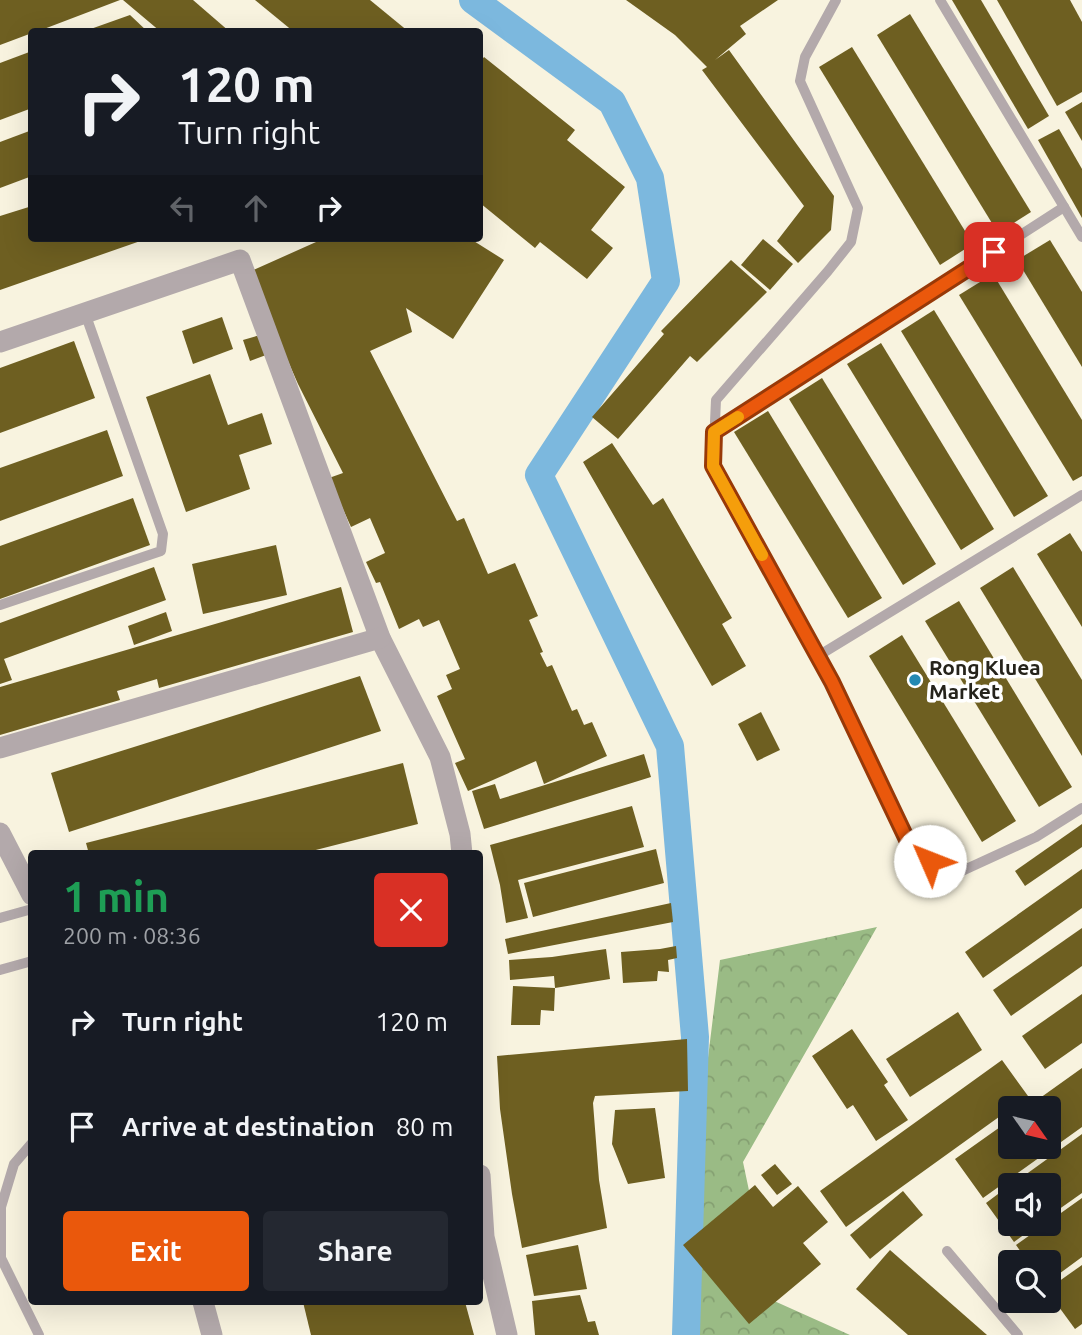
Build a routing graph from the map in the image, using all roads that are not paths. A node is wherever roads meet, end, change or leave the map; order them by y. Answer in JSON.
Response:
{"nodes":[{"id":1,"x":835,"y":0,"type":"edge"},
{"id":2,"x":940,"y":0,"type":"edge"},
{"id":3,"x":1064,"y":207,"type":"junction"},
{"id":4,"x":1082,"y":237,"type":"edge"},
{"id":5,"x":85,"y":313,"type":"junction"},
{"id":6,"x":0,"y":342,"type":"edge"},
{"id":7,"x":714,"y":432,"type":"junction"},
{"id":8,"x":1082,"y":495,"type":"edge"},
{"id":9,"x":0,"y":605,"type":"edge"},
{"id":10,"x":380,"y":638,"type":"junction"},
{"id":11,"x":818,"y":656,"type":"junction"},
{"id":12,"x":0,"y":748,"type":"edge"},
{"id":13,"x":1082,"y":808,"type":"edge"},
{"id":14,"x":0,"y":833,"type":"edge"},
{"id":15,"x":462,"y":850,"type":"edge"},
{"id":16,"x":28,"y":887,"type":"edge"},
{"id":17,"x":28,"y":910,"type":"edge"},
{"id":18,"x":0,"y":918,"type":"edge"},
{"id":19,"x":28,"y":962,"type":"edge"},
{"id":20,"x":0,"y":970,"type":"edge"},
{"id":21,"x":28,"y":1148,"type":"edge"},
{"id":22,"x":483,"y":1222,"type":"edge"},
{"id":23,"x":947,"y":1251,"type":"dead end"},
{"id":24,"x":204,"y":1305,"type":"edge"},
{"id":25,"x":39,"y":1335,"type":"edge"},
{"id":26,"x":212,"y":1335,"type":"edge"},
{"id":27,"x":507,"y":1335,"type":"edge"},
{"id":28,"x":1018,"y":1335,"type":"edge"}],
"edges":[{"from":1,"to":7,"type":"lane"},
{"from":2,"to":3,"type":"lane"},
{"from":3,"to":4,"type":"lane"},
{"from":3,"to":7,"type":"lane"},
{"from":5,"to":6,"type":"street"},
{"from":5,"to":9,"type":"lane"},
{"from":5,"to":10,"type":"street"},
{"from":7,"to":11,"type":"lane"},
{"from":8,"to":11,"type":"lane"},
{"from":10,"to":12,"type":"street"},
{"from":10,"to":15,"type":"street"},
{"from":11,"to":13,"type":"lane"},
{"from":14,"to":16,"type":"street"},
{"from":17,"to":18,"type":"lane"},
{"from":19,"to":20,"type":"lane"},
{"from":21,"to":25,"type":"lane"},
{"from":22,"to":27,"type":"street"},
{"from":23,"to":28,"type":"lane"},
{"from":24,"to":26,"type":"street"}]}
